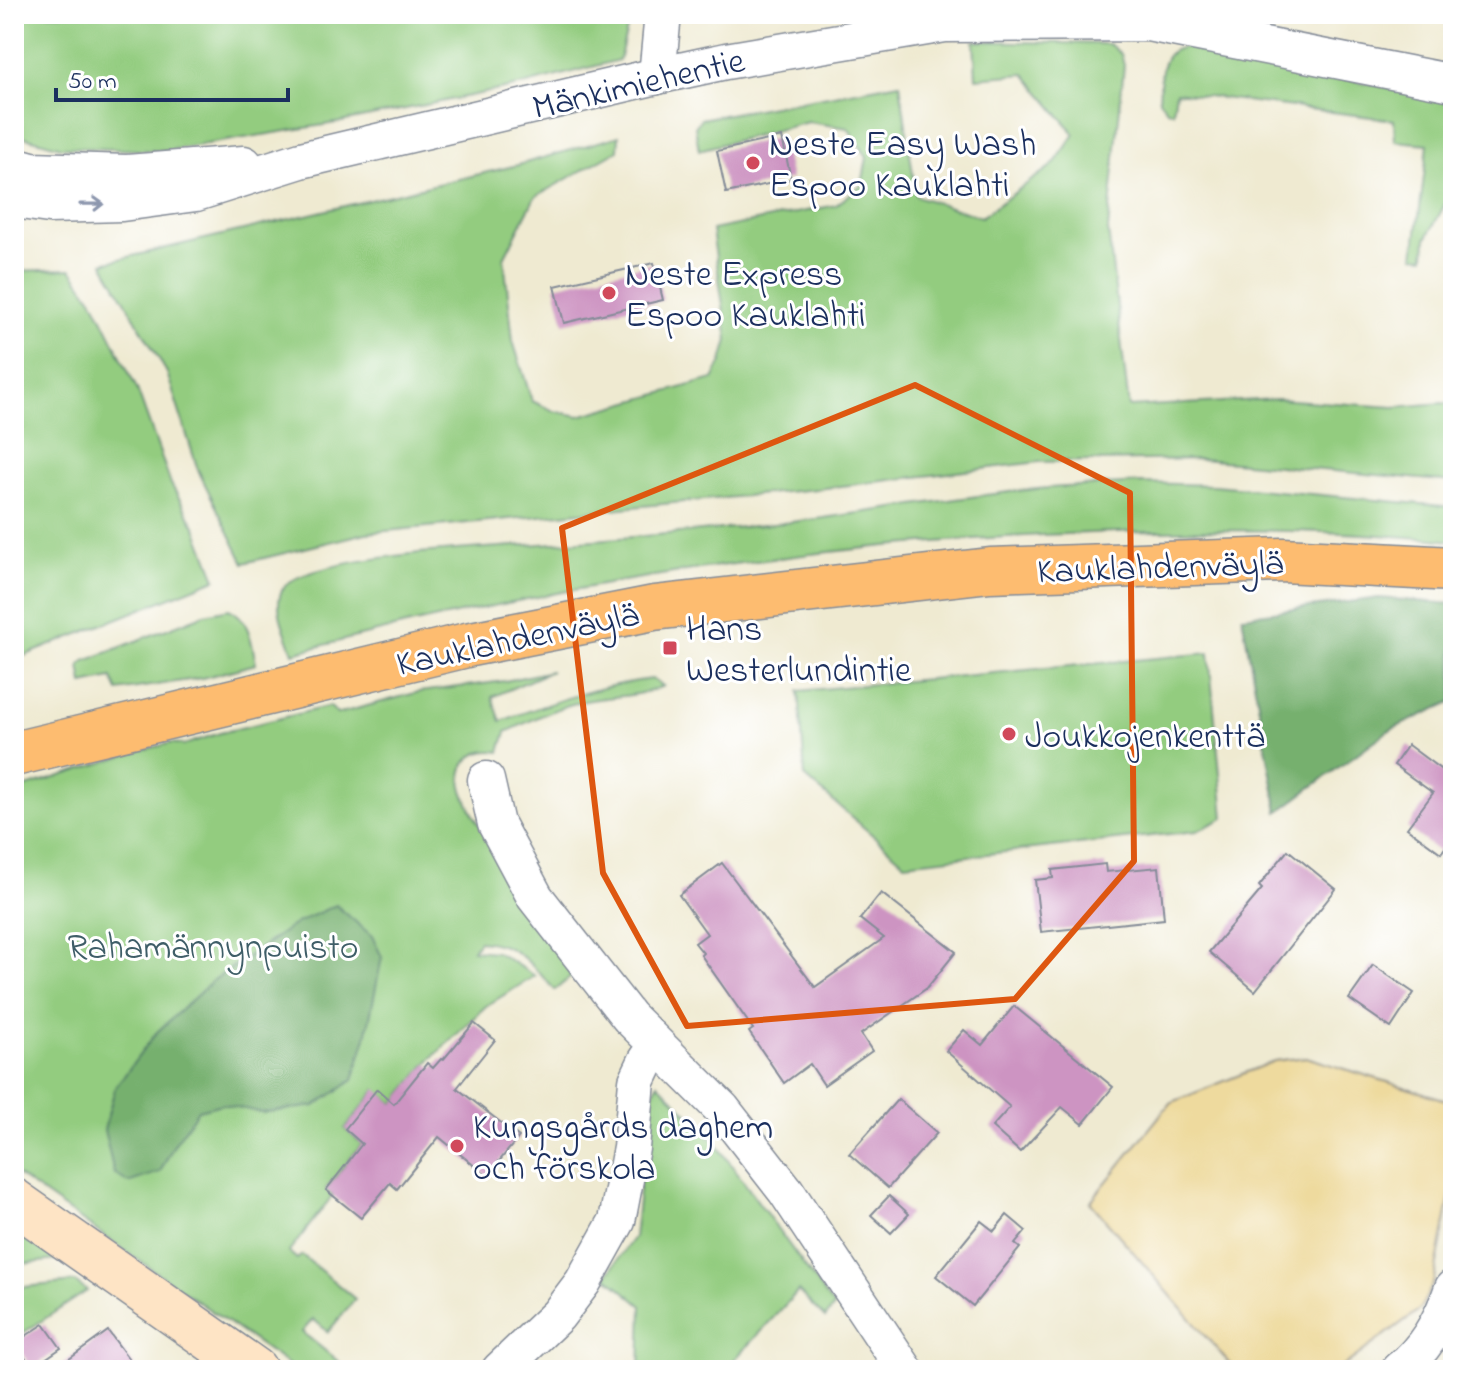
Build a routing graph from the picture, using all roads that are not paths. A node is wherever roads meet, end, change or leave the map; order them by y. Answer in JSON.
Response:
{"nodes":[{"id":1,"x":663,"y":14,"type":"edge"},
{"id":2,"x":657,"y":76,"type":"junction"},
{"id":3,"x":1453,"y":83,"type":"edge"},
{"id":4,"x":301,"y":160,"type":"junction"},
{"id":5,"x":14,"y":165,"type":"edge"},
{"id":6,"x":14,"y":200,"type":"edge"},
{"id":7,"x":1453,"y":569,"type":"edge"},
{"id":8,"x":67,"y":742,"type":"junction"},
{"id":9,"x":14,"y":754,"type":"edge"},
{"id":10,"x":14,"y":766,"type":"edge"},
{"id":11,"x":486,"y":780,"type":"dead end"},
{"id":12,"x":661,"y":1050,"type":"junction"},
{"id":13,"x":14,"y":1201,"type":"edge"},
{"id":14,"x":1453,"y":1288,"type":"edge"},
{"id":15,"x":255,"y":1370,"type":"edge"},
{"id":16,"x":500,"y":1370,"type":"edge"},
{"id":17,"x":905,"y":1370,"type":"edge"},
{"id":18,"x":1399,"y":1370,"type":"edge"}],
"edges":[{"from":1,"to":2,"type":"street"},
{"from":2,"to":3,"type":"street","name":"Mänkimiehentie"},
{"from":2,"to":4,"type":"street","name":"Mänkimiehentie"},
{"from":4,"to":5,"type":"street","name":"Mänkimiehentie"},
{"from":6,"to":4,"type":"street","name":"Mänkimiehentie","one_way":true},
{"from":7,"to":8,"type":"main road","name":"Kauklahdenväylä"},
{"from":8,"to":9,"type":"main road","name":"Kauklahdenväylä"},
{"from":8,"to":10,"type":"main road","name":"Kauklahdenväylä"},
{"from":11,"to":12,"type":"street"},
{"from":12,"to":16,"type":"street"},
{"from":12,"to":17,"type":"street"},
{"from":13,"to":15,"type":"street"},
{"from":14,"to":18,"type":"street"}]}
